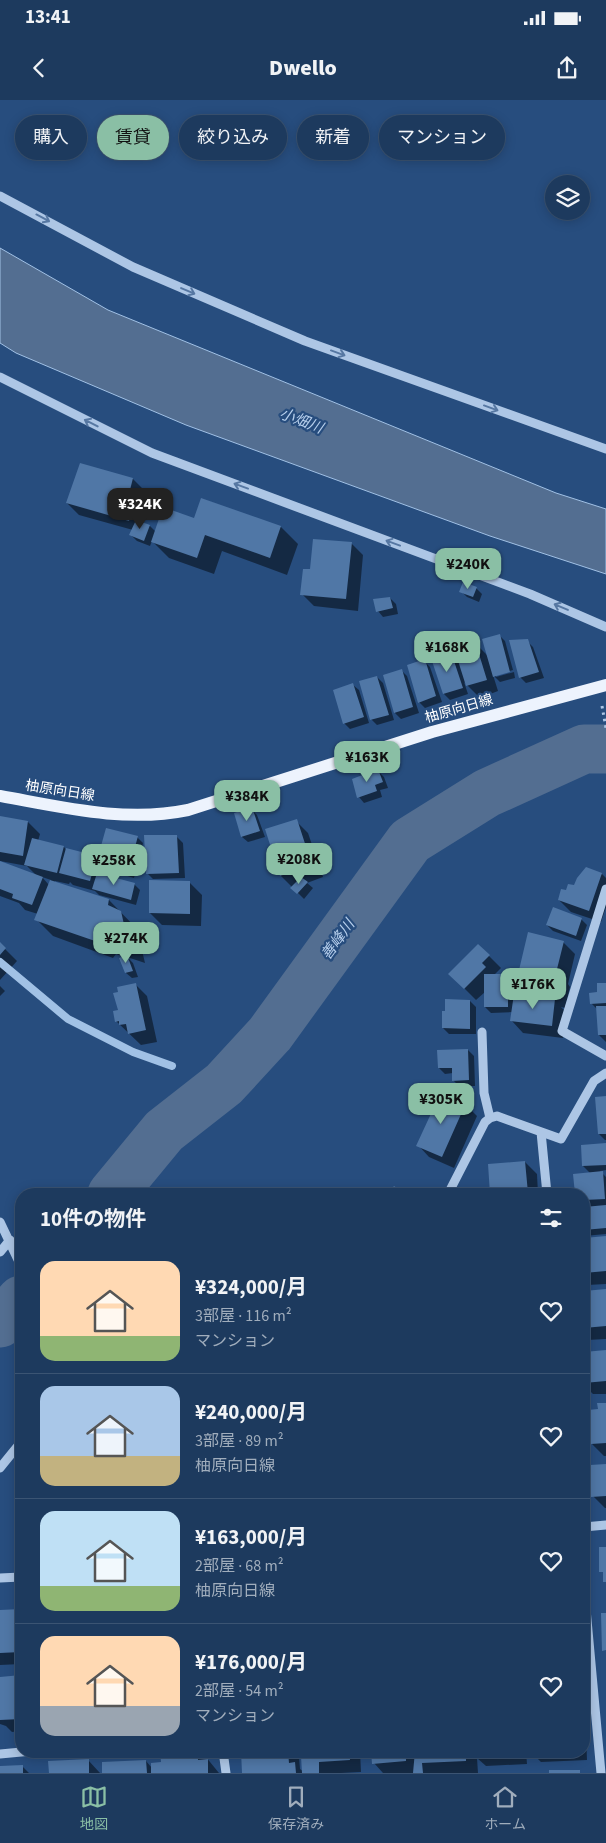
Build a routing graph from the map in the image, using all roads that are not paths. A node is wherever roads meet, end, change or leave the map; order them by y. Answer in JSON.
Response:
{"nodes":[{"id":1,"x":0,"y":196,"type":"edge"},
{"id":2,"x":0,"y":377,"type":"edge"},
{"id":3,"x":606,"y":449,"type":"edge"},
{"id":4,"x":606,"y":626,"type":"edge"},
{"id":5,"x":606,"y":685,"type":"edge"},
{"id":6,"x":0,"y":796,"type":"edge"},
{"id":7,"x":606,"y":889,"type":"edge"},
{"id":8,"x":482,"y":1032,"type":"dead end"},
{"id":9,"x":606,"y":1056,"type":"edge"},
{"id":10,"x":606,"y":1073,"type":"edge"},
{"id":11,"x":490,"y":1118,"type":"junction"},
{"id":12,"x":541,"y":1132,"type":"junction"},
{"id":13,"x":451,"y":1188,"type":"edge"},
{"id":14,"x":546,"y":1188,"type":"edge"},
{"id":15,"x":0,"y":1222,"type":"edge"},
{"id":16,"x":10,"y":1240,"type":"junction"},
{"id":17,"x":0,"y":1252,"type":"edge"},
{"id":18,"x":15,"y":1252,"type":"edge"},
{"id":19,"x":15,"y":1449,"type":"edge"},
{"id":20,"x":0,"y":1468,"type":"edge"},
{"id":21,"x":606,"y":1525,"type":"edge"},
{"id":22,"x":590,"y":1526,"type":"edge"},
{"id":23,"x":15,"y":1577,"type":"edge"},
{"id":24,"x":0,"y":1578,"type":"edge"},
{"id":25,"x":590,"y":1652,"type":"edge"},
{"id":26,"x":590,"y":1695,"type":"edge"},
{"id":27,"x":594,"y":1695,"type":"junction"},
{"id":28,"x":15,"y":1753,"type":"edge"},
{"id":29,"x":0,"y":1754,"type":"edge"},
{"id":30,"x":224,"y":1758,"type":"edge"},
{"id":31,"x":226,"y":1773,"type":"edge"},
{"id":32,"x":601,"y":1773,"type":"edge"}],
"edges":[{"from":1,"to":3,"type":"street","one_way":true},
{"from":4,"to":2,"type":"street","one_way":true},
{"from":5,"to":6,"type":"main road","name":"柚原向日線"},
{"from":7,"to":9,"type":"street"},
{"from":8,"to":11,"type":"street"},
{"from":10,"to":12,"type":"street"},
{"from":11,"to":12,"type":"street"},
{"from":11,"to":13,"type":"street"},
{"from":12,"to":14,"type":"street"},
{"from":15,"to":16,"type":"street"},
{"from":16,"to":17,"type":"street"},
{"from":16,"to":18,"type":"street"},
{"from":19,"to":20,"type":"street"},
{"from":21,"to":22,"type":"street"},
{"from":23,"to":24,"type":"street"},
{"from":25,"to":27,"type":"street"},
{"from":26,"to":27,"type":"street"},
{"from":27,"to":32,"type":"street"},
{"from":28,"to":29,"type":"street"},
{"from":30,"to":31,"type":"street"}]}
